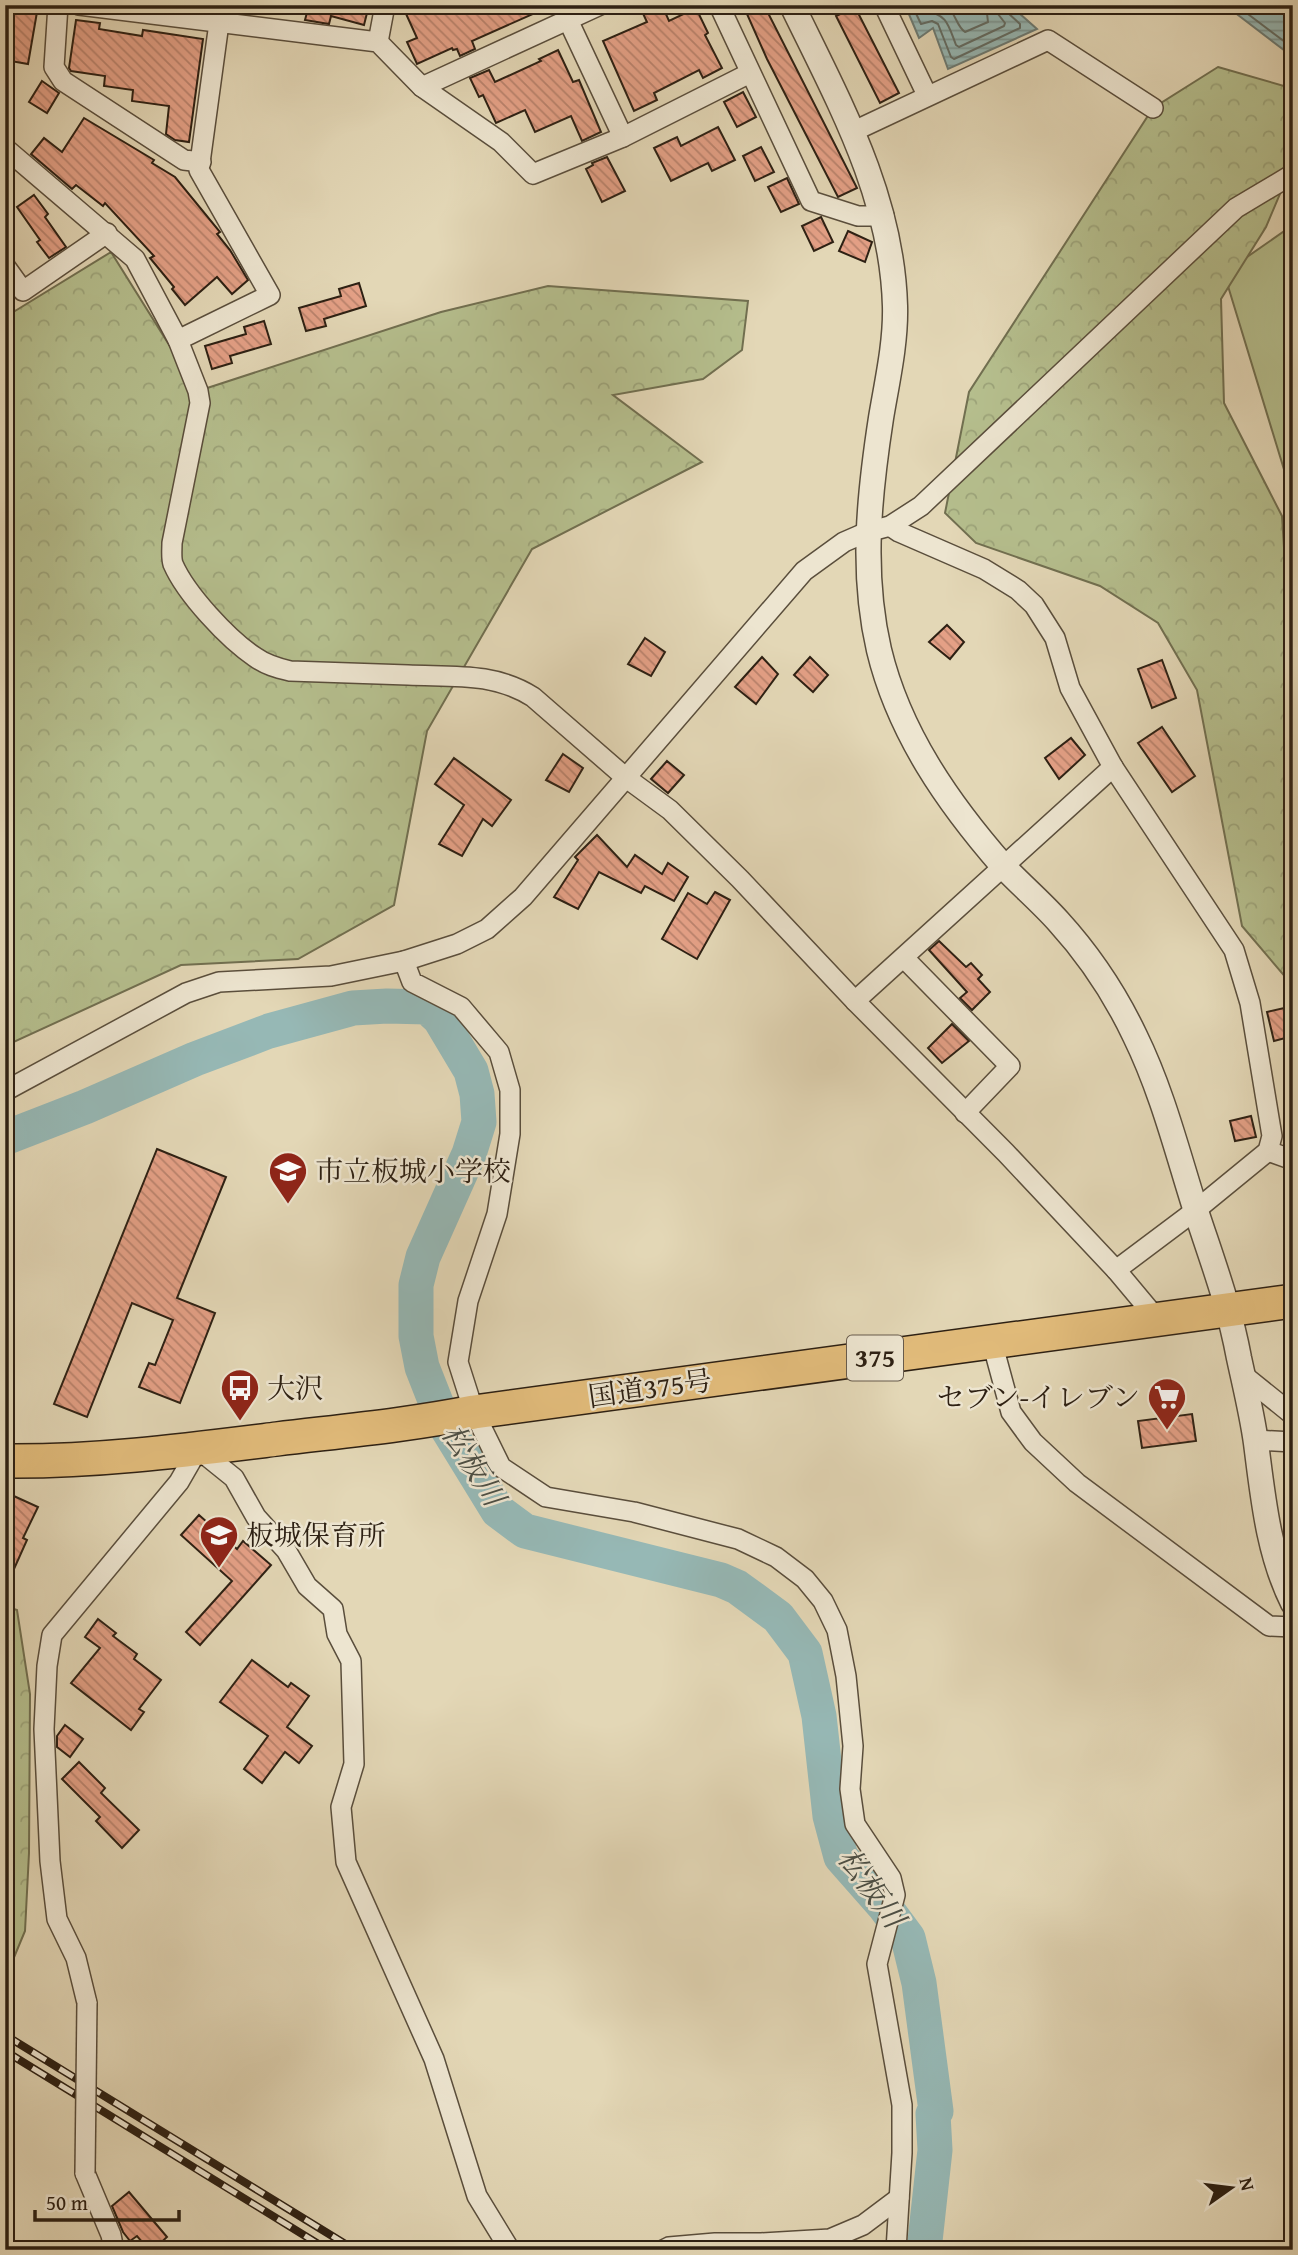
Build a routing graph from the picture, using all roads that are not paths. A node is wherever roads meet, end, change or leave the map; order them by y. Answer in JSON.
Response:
{"nodes":[{"id":1,"x":58,"y":5,"type":"edge"},
{"id":2,"x":79,"y":5,"type":"edge"},
{"id":3,"x":385,"y":5,"type":"edge"},
{"id":4,"x":600,"y":5,"type":"edge"},
{"id":5,"x":719,"y":5,"type":"edge"},
{"id":6,"x":792,"y":5,"type":"edge"},
{"id":7,"x":884,"y":5,"type":"edge"},
{"id":8,"x":169,"y":11,"type":"edge"},
{"id":9,"x":568,"y":20,"type":"junction"},
{"id":10,"x":219,"y":23,"type":"junction"},
{"id":11,"x":378,"y":42,"type":"junction"},
{"id":12,"x":750,"y":73,"type":"junction"},
{"id":13,"x":422,"y":87,"type":"junction"},
{"id":14,"x":927,"y":95,"type":"junction"},
{"id":15,"x":1153,"y":108,"type":"dead end"},
{"id":16,"x":852,"y":132,"type":"junction"},
{"id":17,"x":623,"y":137,"type":"junction"},
{"id":18,"x":5,"y":148,"type":"edge"},
{"id":19,"x":201,"y":162,"type":"junction"},
{"id":20,"x":1293,"y":174,"type":"edge"},
{"id":21,"x":884,"y":216,"type":"junction"},
{"id":22,"x":107,"y":233,"type":"junction"},
{"id":23,"x":5,"y":266,"type":"edge"},
{"id":24,"x":178,"y":340,"type":"junction"},
{"id":25,"x":879,"y":529,"type":"junction"},
{"id":26,"x":1112,"y":767,"type":"junction"},
{"id":27,"x":625,"y":777,"type":"junction"},
{"id":28,"x":1004,"y":867,"type":"junction"},
{"id":29,"x":904,"y":957,"type":"junction"},
{"id":30,"x":404,"y":961,"type":"junction"},
{"id":31,"x":855,"y":1001,"type":"junction"},
{"id":32,"x":5,"y":1091,"type":"edge"},
{"id":33,"x":965,"y":1113,"type":"junction"},
{"id":34,"x":1268,"y":1151,"type":"junction"},
{"id":35,"x":1293,"y":1160,"type":"edge"},
{"id":36,"x":1196,"y":1210,"type":"junction"},
{"id":37,"x":1116,"y":1270,"type":"junction"},
{"id":38,"x":1293,"y":1301,"type":"edge"},
{"id":39,"x":1230,"y":1311,"type":"junction"},
{"id":40,"x":1157,"y":1319,"type":"junction"},
{"id":41,"x":992,"y":1342,"type":"junction"},
{"id":42,"x":1242,"y":1374,"type":"junction"},
{"id":43,"x":466,"y":1413,"type":"junction"},
{"id":44,"x":1293,"y":1415,"type":"edge"},
{"id":45,"x":1255,"y":1440,"type":"junction"},
{"id":46,"x":1293,"y":1442,"type":"edge"},
{"id":47,"x":198,"y":1449,"type":"junction"},
{"id":48,"x":5,"y":1461,"type":"edge"},
{"id":49,"x":1293,"y":1603,"type":"edge"},
{"id":50,"x":1293,"y":1627,"type":"edge"},
{"id":51,"x":899,"y":2198,"type":"junction"},
{"id":52,"x":114,"y":2250,"type":"edge"},
{"id":53,"x":510,"y":2250,"type":"edge"},
{"id":54,"x":663,"y":2250,"type":"edge"},
{"id":55,"x":896,"y":2250,"type":"edge"}],
"edges":[{"from":1,"to":19,"type":"street"},
{"from":2,"to":8,"type":"street"},
{"from":3,"to":11,"type":"street"},
{"from":4,"to":9,"type":"street"},
{"from":5,"to":12,"type":"street"},
{"from":6,"to":16,"type":"street"},
{"from":7,"to":14,"type":"street"},
{"from":8,"to":10,"type":"street"},
{"from":9,"to":13,"type":"street"},
{"from":9,"to":17,"type":"street"},
{"from":10,"to":11,"type":"street"},
{"from":10,"to":19,"type":"street"},
{"from":11,"to":13,"type":"street"},
{"from":12,"to":17,"type":"street"},
{"from":12,"to":21,"type":"street"},
{"from":13,"to":17,"type":"street"},
{"from":14,"to":15,"type":"street"},
{"from":14,"to":16,"type":"street"},
{"from":16,"to":21,"type":"street"},
{"from":18,"to":22,"type":"street"},
{"from":19,"to":24,"type":"street"},
{"from":20,"to":25,"type":"street"},
{"from":21,"to":25,"type":"street"},
{"from":22,"to":23,"type":"street"},
{"from":22,"to":24,"type":"street"},
{"from":24,"to":27,"type":"street"},
{"from":25,"to":26,"type":"street"},
{"from":25,"to":27,"type":"street"},
{"from":25,"to":28,"type":"street"},
{"from":26,"to":28,"type":"street"},
{"from":26,"to":34,"type":"street"},
{"from":27,"to":30,"type":"street"},
{"from":27,"to":31,"type":"street"},
{"from":28,"to":29,"type":"street"},
{"from":28,"to":36,"type":"street"},
{"from":29,"to":31,"type":"street"},
{"from":29,"to":33,"type":"street"},
{"from":30,"to":32,"type":"street"},
{"from":30,"to":43,"type":"street"},
{"from":31,"to":33,"type":"street"},
{"from":33,"to":37,"type":"street"},
{"from":34,"to":35,"type":"street"},
{"from":34,"to":36,"type":"street"},
{"from":36,"to":37,"type":"street"},
{"from":36,"to":39,"type":"street"},
{"from":37,"to":40,"type":"street"},
{"from":38,"to":39,"type":"highway","name":"国道375号","number":"375"},
{"from":39,"to":40,"type":"highway","name":"国道375号","number":"375"},
{"from":39,"to":42,"type":"street"},
{"from":40,"to":41,"type":"highway","name":"国道375号","number":"375"},
{"from":41,"to":43,"type":"highway","name":"国道375号","number":"375"},
{"from":41,"to":50,"type":"street"},
{"from":42,"to":44,"type":"street"},
{"from":42,"to":45,"type":"street"},
{"from":43,"to":47,"type":"highway","name":"国道375号","number":"375"},
{"from":43,"to":51,"type":"street"},
{"from":45,"to":46,"type":"street"},
{"from":45,"to":49,"type":"street"},
{"from":47,"to":48,"type":"highway","name":"国道375号","number":"375"},
{"from":47,"to":52,"type":"street","bridge":true},
{"from":47,"to":53,"type":"street"},
{"from":51,"to":54,"type":"street"},
{"from":51,"to":55,"type":"street"}]}
